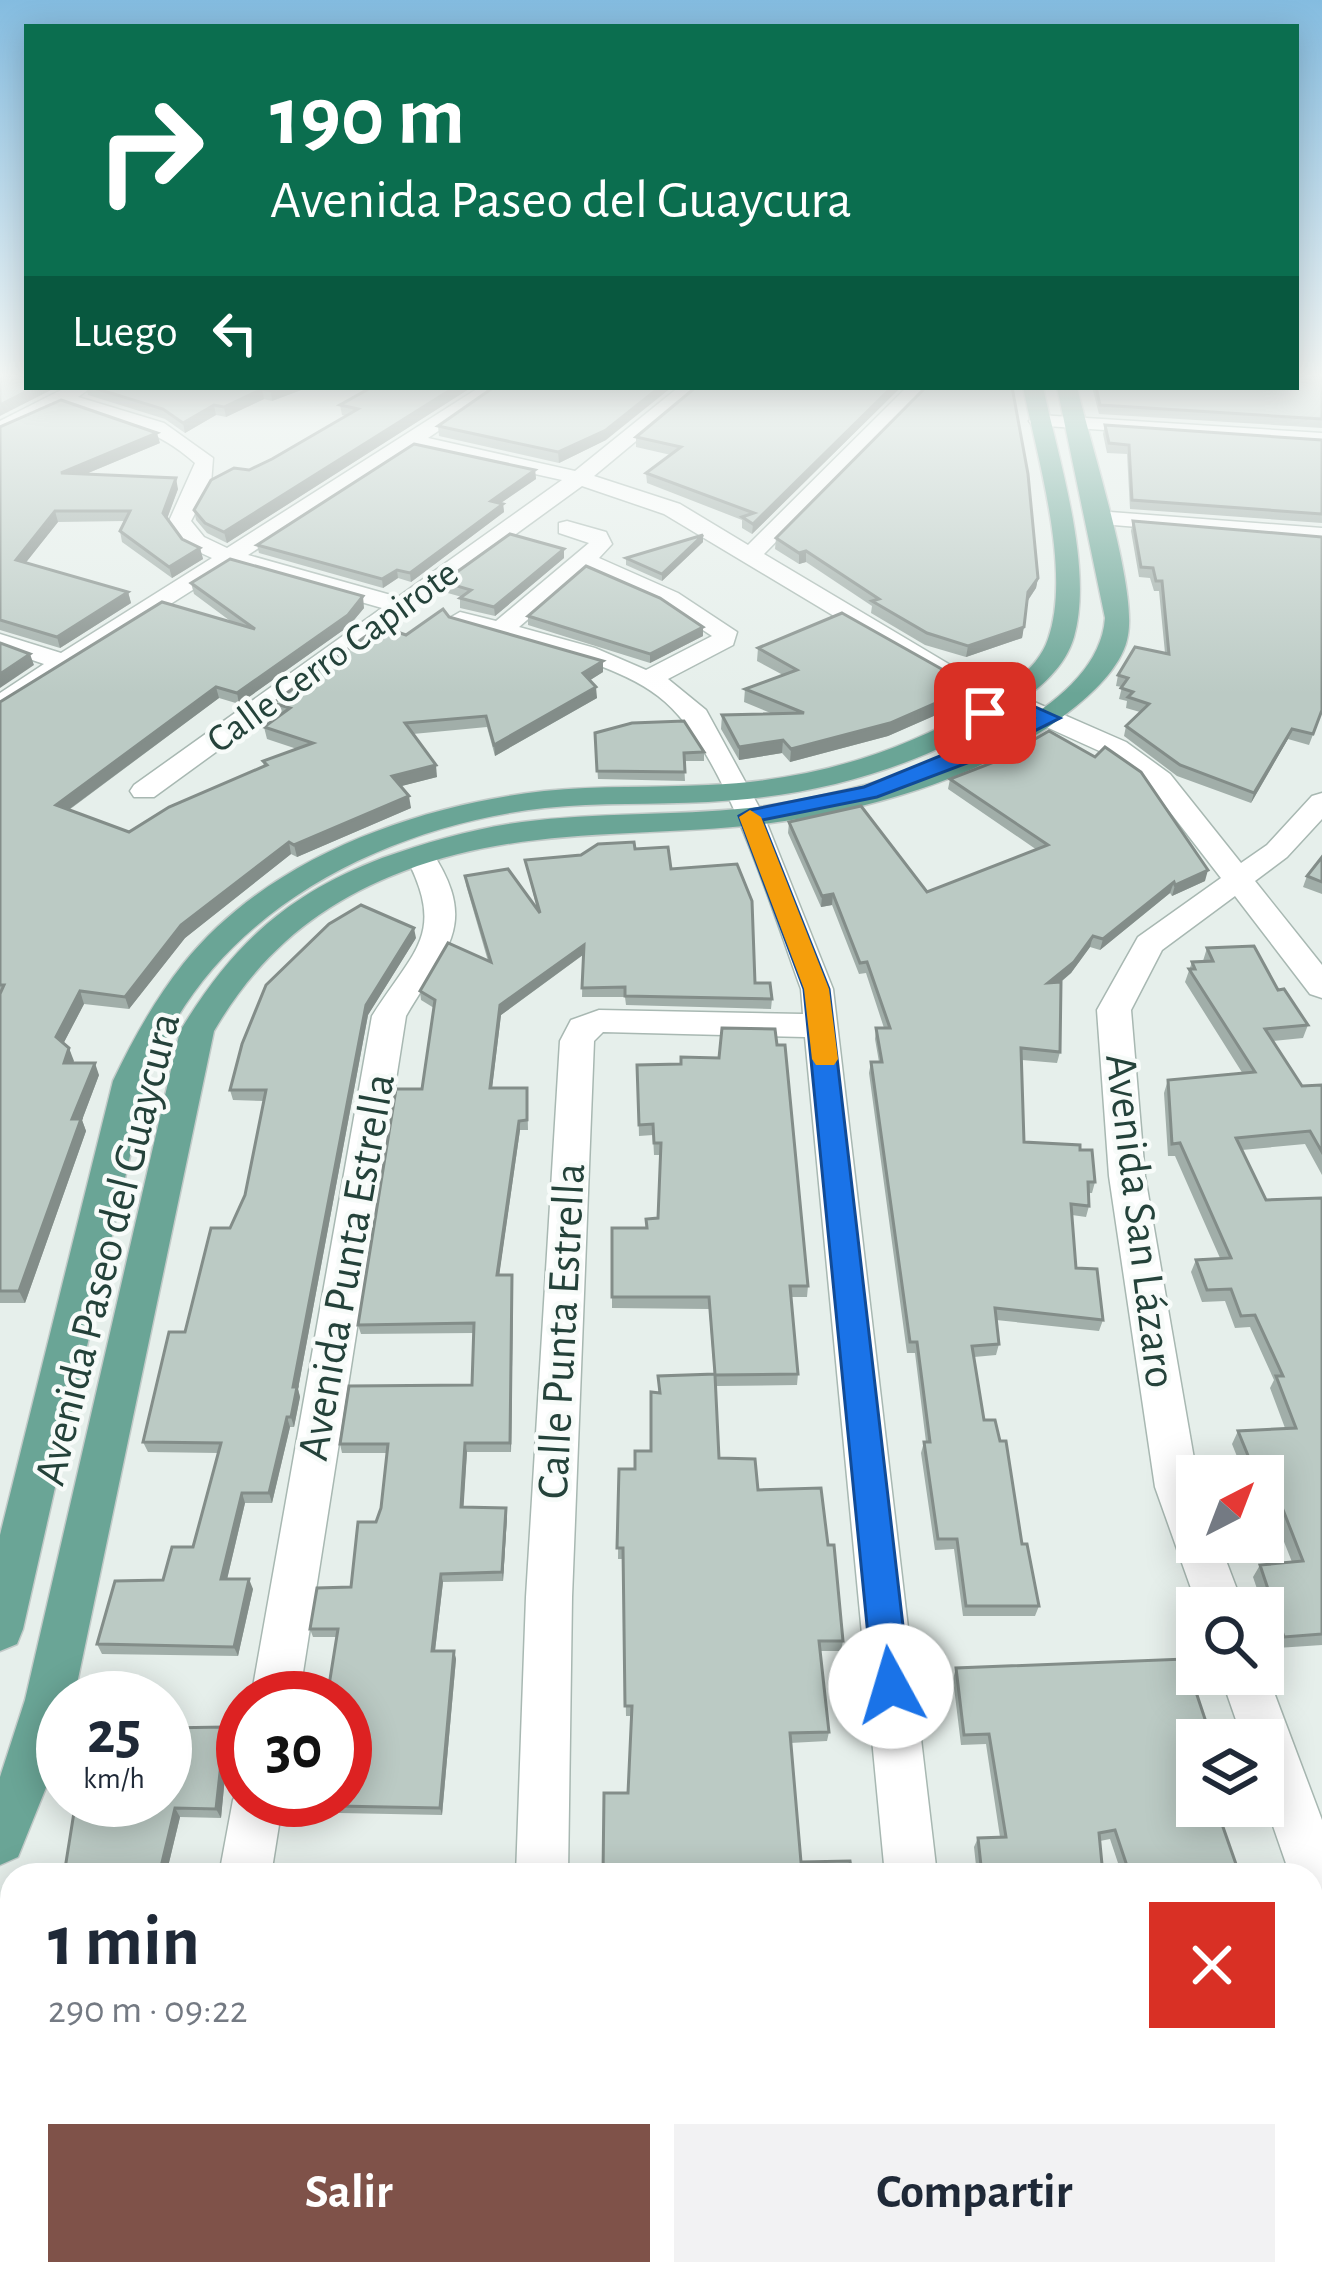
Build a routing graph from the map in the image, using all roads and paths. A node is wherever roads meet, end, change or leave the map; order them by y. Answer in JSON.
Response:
{"nodes":[{"id":1,"x":201,"y":482,"type":"edge"},
{"id":2,"x":349,"y":482,"type":"edge"},
{"id":3,"x":575,"y":482,"type":"edge"},
{"id":4,"x":591,"y":482,"type":"edge"},
{"id":5,"x":823,"y":482,"type":"edge"},
{"id":6,"x":1051,"y":482,"type":"edge"},
{"id":7,"x":1089,"y":482,"type":"edge"},
{"id":8,"x":1097,"y":518,"type":"junction"},
{"id":9,"x":568,"y":528,"type":"dead end"},
{"id":10,"x":1322,"y":535,"type":"edge"},
{"id":11,"x":752,"y":553,"type":"junction"},
{"id":12,"x":227,"y":556,"type":"junction"},
{"id":13,"x":583,"y":560,"type":"junction"},
{"id":14,"x":405,"y":607,"type":"junction"},
{"id":15,"x":460,"y":619,"type":"edge"},
{"id":16,"x":501,"y":630,"type":"junction"},
{"id":17,"x":0,"y":641,"type":"edge"},
{"id":18,"x":65,"y":662,"type":"junction"},
{"id":19,"x":648,"y":679,"type":"junction"},
{"id":20,"x":1006,"y":700,"type":"junction"},
{"id":21,"x":0,"y":704,"type":"edge"},
{"id":22,"x":1050,"y":718,"type":"junction"},
{"id":23,"x":144,"y":791,"type":"dead end"},
{"id":24,"x":1322,"y":802,"type":"edge"},
{"id":25,"x":742,"y":804,"type":"junction"},
{"id":26,"x":420,"y":856,"type":"junction"},
{"id":27,"x":1237,"y":877,"type":"junction"},
{"id":28,"x":1322,"y":986,"type":"edge"},
{"id":29,"x":822,"y":1026,"type":"junction"},
{"id":30,"x":1213,"y":1587,"type":"edge"},
{"id":31,"x":0,"y":1630,"type":"edge"},
{"id":32,"x":280,"y":1671,"type":"edge"},
{"id":33,"x":1252,"y":1695,"type":"edge"},
{"id":34,"x":253,"y":1827,"type":"edge"},
{"id":35,"x":0,"y":1839,"type":"edge"},
{"id":36,"x":247,"y":1863,"type":"edge"},
{"id":37,"x":542,"y":1863,"type":"edge"},
{"id":38,"x":910,"y":1863,"type":"edge"},
{"id":39,"x":1312,"y":1863,"type":"edge"}],
"edges":[{"from":1,"to":12,"type":"street"},
{"from":2,"to":12,"type":"street"},
{"from":3,"to":14,"type":"street","name":"Calle Cerro Capirote"},
{"from":4,"to":11,"type":"street"},
{"from":5,"to":11,"type":"street"},
{"from":6,"to":20,"type":"main road","name":"Avenida Paseo del Guaycura"},
{"from":7,"to":8,"type":"main road","name":"Avenida Paseo del Guaycura"},
{"from":8,"to":10,"type":"street"},
{"from":8,"to":22,"type":"main road","name":"Avenida Paseo del Guaycura"},
{"from":9,"to":13,"type":"street"},
{"from":11,"to":20,"type":"street"},
{"from":12,"to":14,"type":"street"},
{"from":12,"to":18,"type":"street"},
{"from":13,"to":16,"type":"street"},
{"from":13,"to":19,"type":"street"},
{"from":14,"to":23,"type":"street","name":"Calle Cerro Capirote"},
{"from":15,"to":16,"type":"street"},
{"from":16,"to":19,"type":"street"},
{"from":17,"to":18,"type":"street"},
{"from":18,"to":21,"type":"street"},
{"from":19,"to":25,"type":"street"},
{"from":20,"to":22,"type":"street"},
{"from":20,"to":25,"type":"main road","name":"Avenida Paseo del Guaycura"},
{"from":22,"to":25,"type":"main road","name":"Avenida Paseo del Guaycura"},
{"from":22,"to":27,"type":"street"},
{"from":24,"to":27,"type":"street","name":"Avenida San Lázaro"},
{"from":25,"to":26,"type":"main road","name":"Avenida Paseo del Guaycura"},
{"from":25,"to":29,"type":"street"},
{"from":25,"to":31,"type":"main road","name":"Avenida Paseo del Guaycura"},
{"from":26,"to":32,"type":"street","name":"Avenida Punta Estrella"},
{"from":26,"to":35,"type":"main road","name":"Avenida Paseo del Guaycura"},
{"from":27,"to":28,"type":"street"},
{"from":27,"to":30,"type":"street","name":"Avenida San Lázaro"},
{"from":29,"to":37,"type":"street","name":"Calle Punta Estrella"},
{"from":29,"to":38,"type":"street"},
{"from":33,"to":39,"type":"street"},
{"from":34,"to":36,"type":"street"}]}
